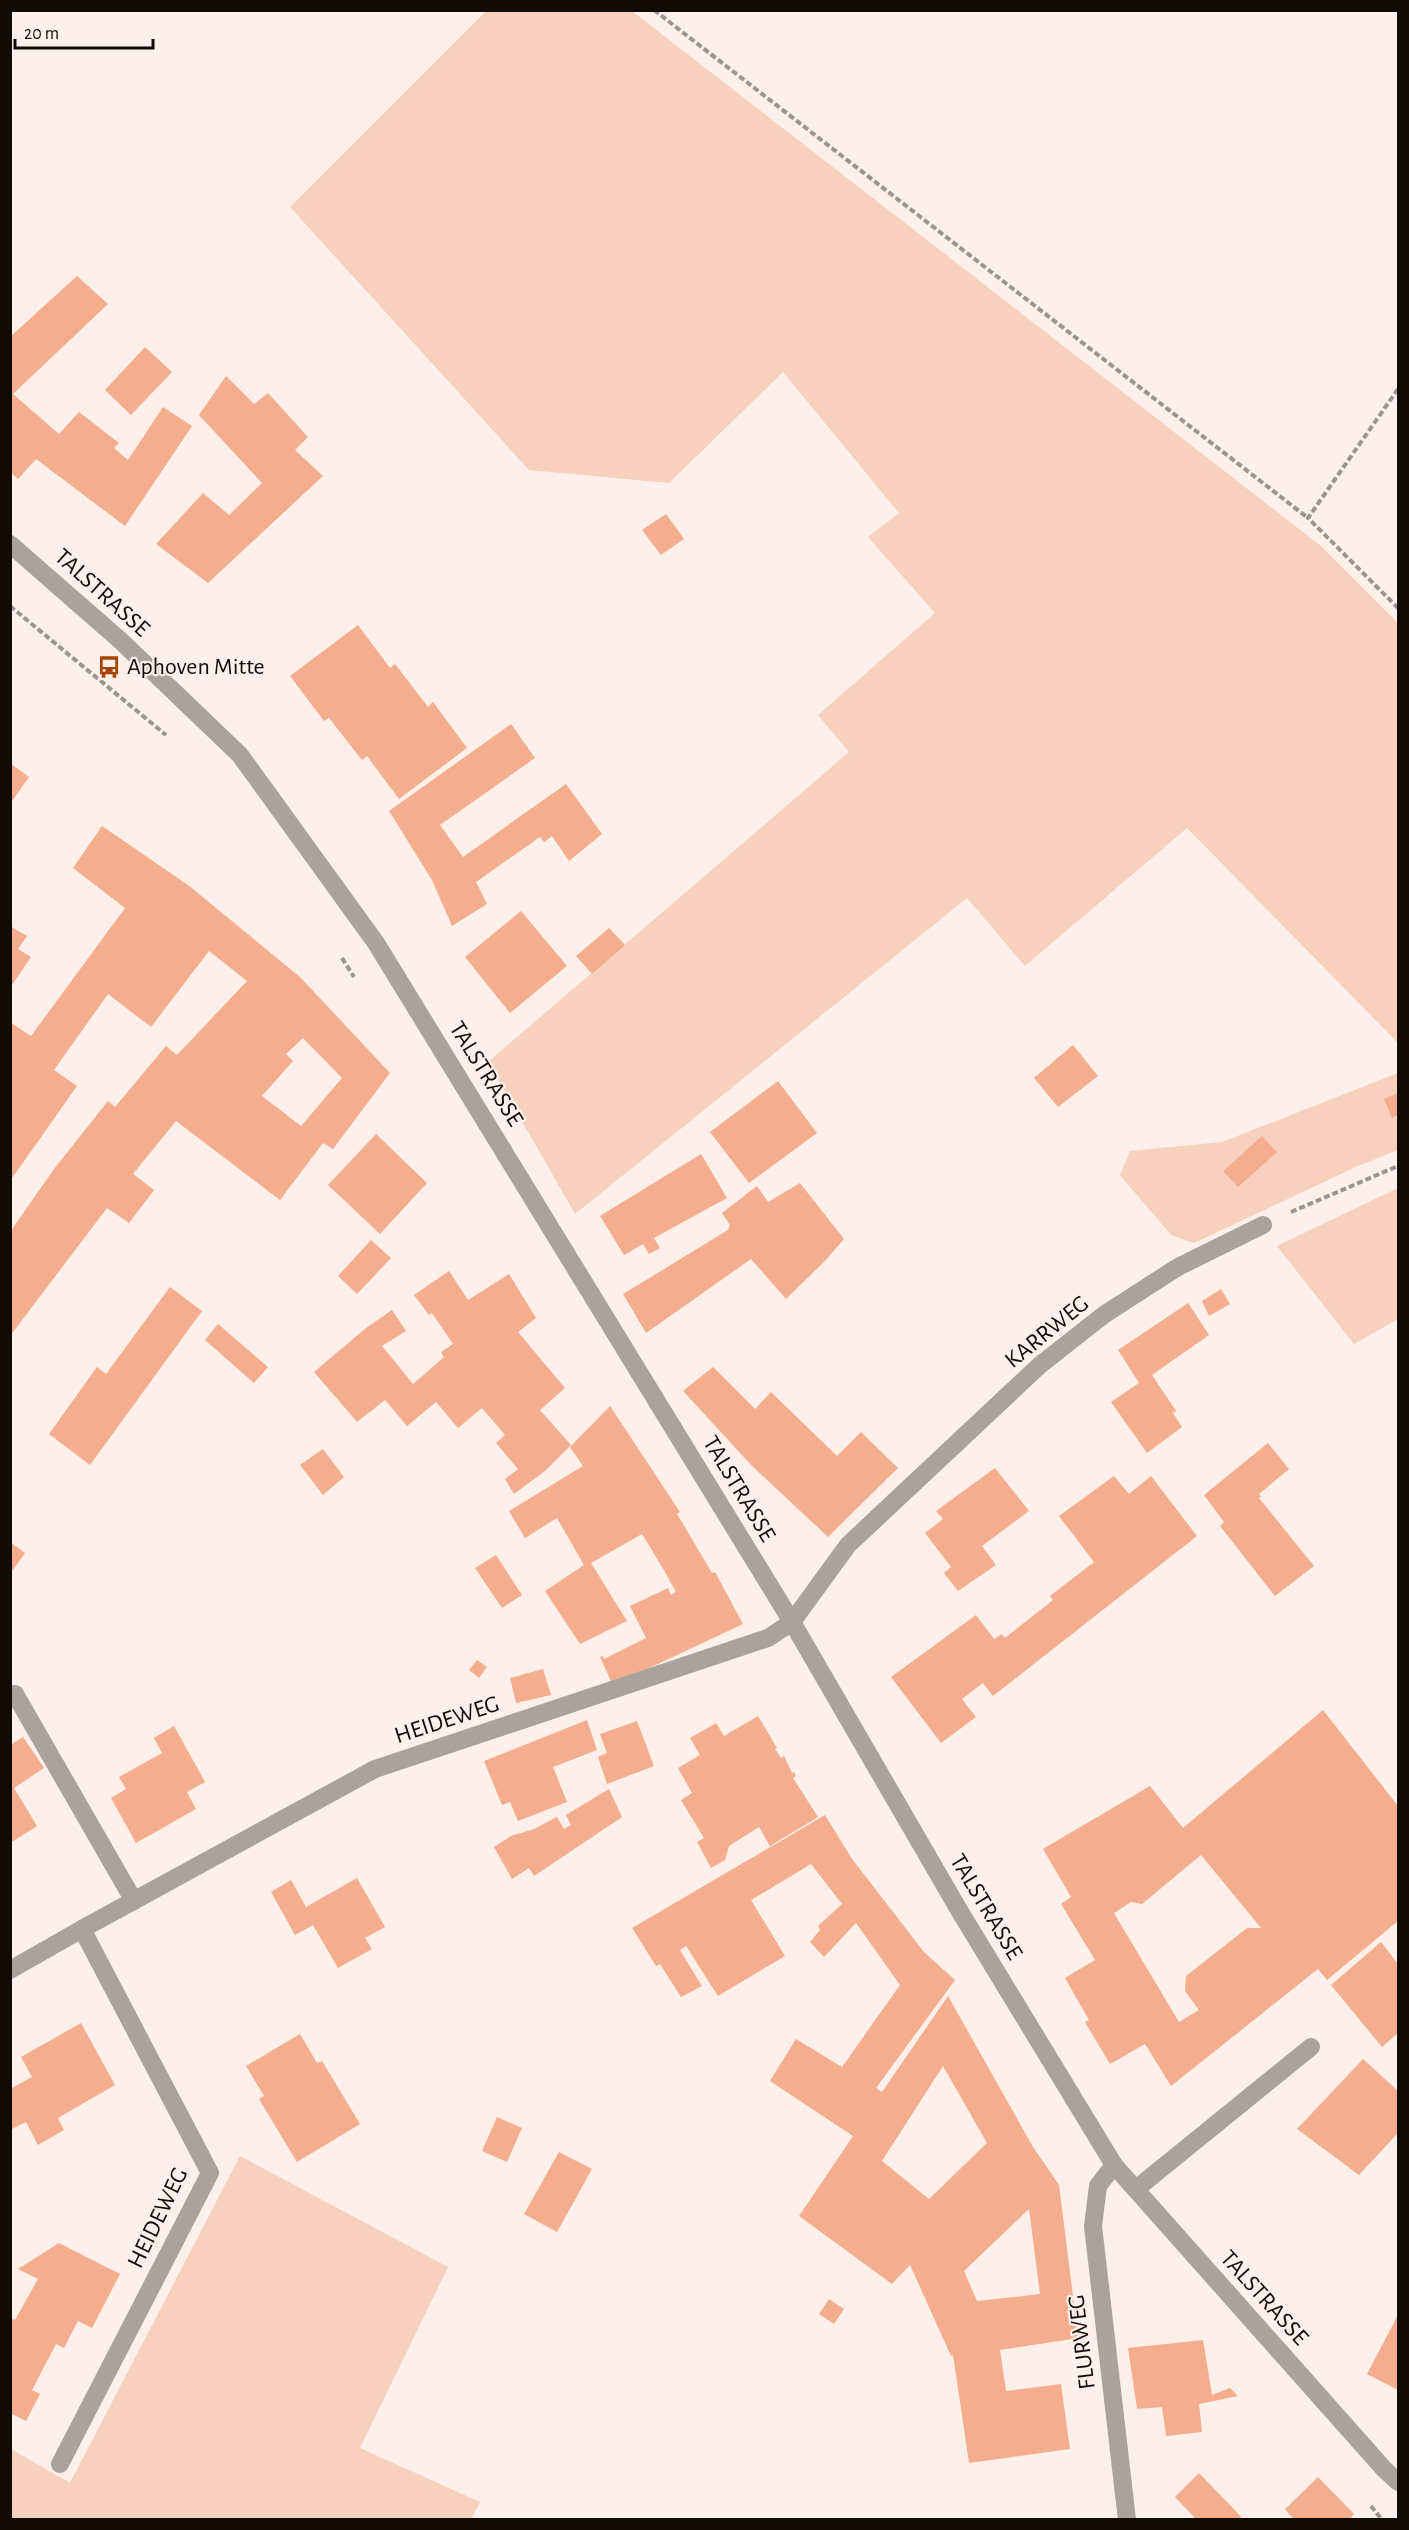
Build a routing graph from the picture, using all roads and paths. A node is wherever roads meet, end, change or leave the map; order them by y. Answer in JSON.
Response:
{"nodes":[{"id":1,"x":654,"y":10,"type":"edge"},
{"id":2,"x":1398,"y":389,"type":"edge"},
{"id":3,"x":1308,"y":518,"type":"junction"},
{"id":4,"x":10,"y":544,"type":"edge"},
{"id":5,"x":1398,"y":608,"type":"edge"},
{"id":6,"x":1398,"y":1166,"type":"edge"},
{"id":7,"x":1263,"y":1225,"type":"joint"},
{"id":8,"x":792,"y":1622,"type":"junction"},
{"id":9,"x":15,"y":1694,"type":"dead end"},
{"id":10,"x":134,"y":1900,"type":"junction"},
{"id":11,"x":82,"y":1929,"type":"junction"},
{"id":12,"x":10,"y":1970,"type":"edge"},
{"id":13,"x":1311,"y":2047,"type":"dead end"},
{"id":14,"x":1114,"y":2165,"type":"junction"},
{"id":15,"x":1136,"y":2189,"type":"junction"},
{"id":16,"x":60,"y":2464,"type":"dead end"},
{"id":17,"x":1398,"y":2482,"type":"edge"},
{"id":18,"x":1127,"y":2520,"type":"edge"}],
"edges":[{"from":1,"to":3,"type":"path"},
{"from":2,"to":3,"type":"path"},
{"from":3,"to":5,"type":"path"},
{"from":4,"to":8,"type":"street","name":"TALSTRASSE"},
{"from":6,"to":7,"type":"path"},
{"from":7,"to":8,"type":"street","name":"KARRWEG"},
{"from":8,"to":10,"type":"street","name":"HEIDEWEG"},
{"from":8,"to":14,"type":"street","name":"TALSTRASSE"},
{"from":9,"to":10,"type":"street"},
{"from":10,"to":11,"type":"street","name":"HEIDEWEG"},
{"from":11,"to":12,"type":"street","name":"HEIDEWEG"},
{"from":11,"to":16,"type":"street","name":"HEIDEWEG"},
{"from":13,"to":15,"type":"street"},
{"from":14,"to":15,"type":"street","name":"TALSTRASSE"},
{"from":14,"to":18,"type":"street","name":"FLURWEG"},
{"from":15,"to":17,"type":"street","name":"TALSTRASSE"}]}
